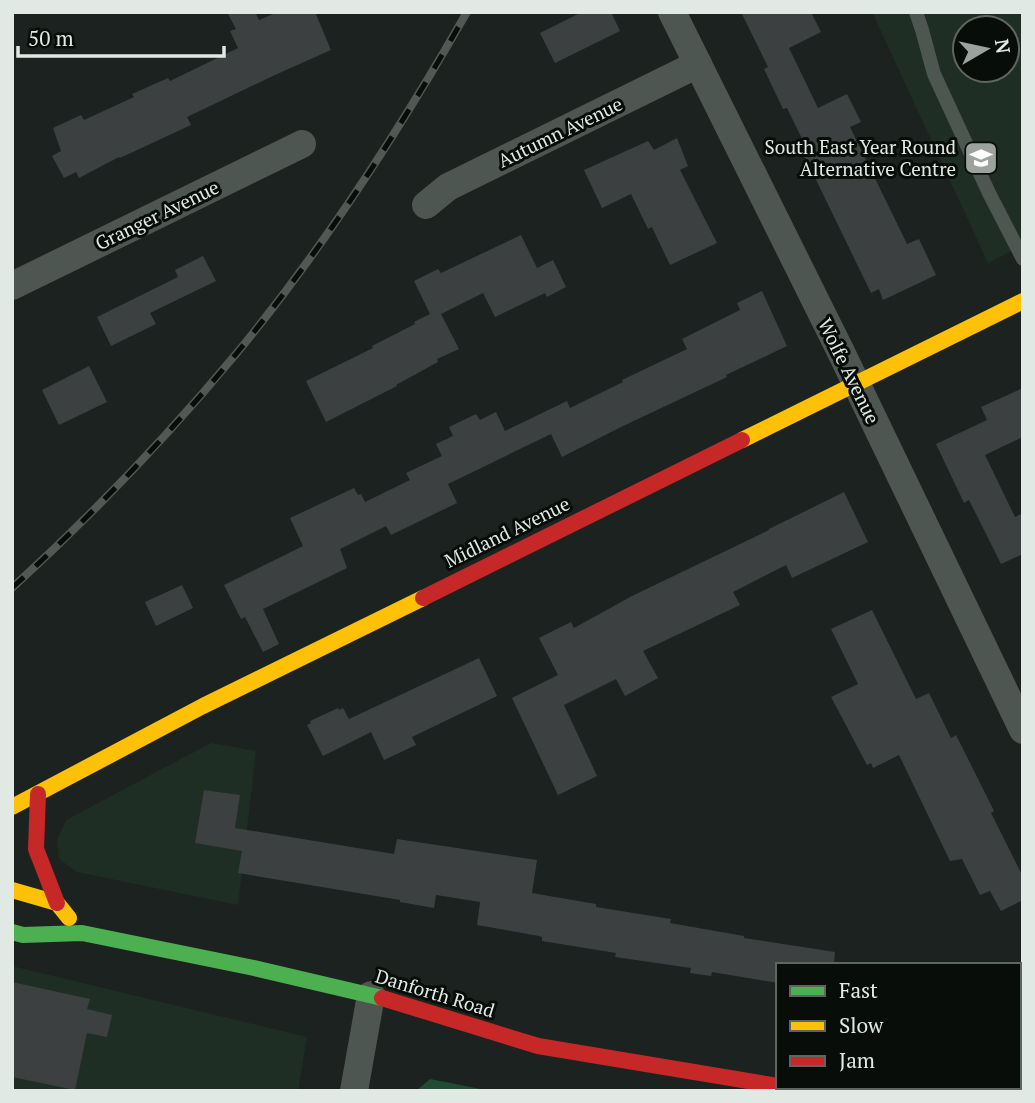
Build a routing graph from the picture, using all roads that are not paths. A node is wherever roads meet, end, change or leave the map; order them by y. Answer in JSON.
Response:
{"nodes":[{"id":1,"x":673,"y":12,"type":"edge"},
{"id":2,"x":916,"y":12,"type":"edge"},
{"id":3,"x":698,"y":64,"type":"junction"},
{"id":4,"x":302,"y":144,"type":"dead end"},
{"id":5,"x":426,"y":205,"type":"dead end"},
{"id":6,"x":1023,"y":259,"type":"edge"},
{"id":7,"x":12,"y":286,"type":"edge"},
{"id":8,"x":1023,"y":301,"type":"edge"},
{"id":9,"x":855,"y":384,"type":"junction"},
{"id":10,"x":1023,"y":730,"type":"edge"},
{"id":11,"x":38,"y":794,"type":"junction"},
{"id":12,"x":12,"y":807,"type":"edge"},
{"id":13,"x":12,"y":890,"type":"edge"},
{"id":14,"x":57,"y":903,"type":"junction"},
{"id":15,"x":12,"y":932,"type":"edge"},
{"id":16,"x":82,"y":933,"type":"junction"},
{"id":17,"x":371,"y":995,"type":"junction"},
{"id":18,"x":776,"y":1086,"type":"edge"},
{"id":19,"x":354,"y":1091,"type":"edge"}],
"edges":[{"from":1,"to":3,"type":"street","name":"Wolfe Avenue"},
{"from":2,"to":6,"type":"lane"},
{"from":3,"to":5,"type":"street","name":"Autumn Avenue"},
{"from":3,"to":9,"type":"street","name":"Wolfe Avenue"},
{"from":4,"to":7,"type":"street","name":"Granger Avenue"},
{"from":8,"to":9,"type":"main road","name":"Midland Avenue"},
{"from":9,"to":10,"type":"street","name":"Wolfe Avenue"},
{"from":9,"to":11,"type":"main road","name":"Midland Avenue"},
{"from":11,"to":12,"type":"main road","name":"Midland Avenue"},
{"from":11,"to":14,"type":"main road"},
{"from":13,"to":14,"type":"main road"},
{"from":14,"to":16,"type":"main road"},
{"from":15,"to":16,"type":"main road","name":"Danforth Road"},
{"from":16,"to":17,"type":"main road","name":"Danforth Road"},
{"from":17,"to":18,"type":"main road","name":"Danforth Road"},
{"from":17,"to":19,"type":"street"}]}
